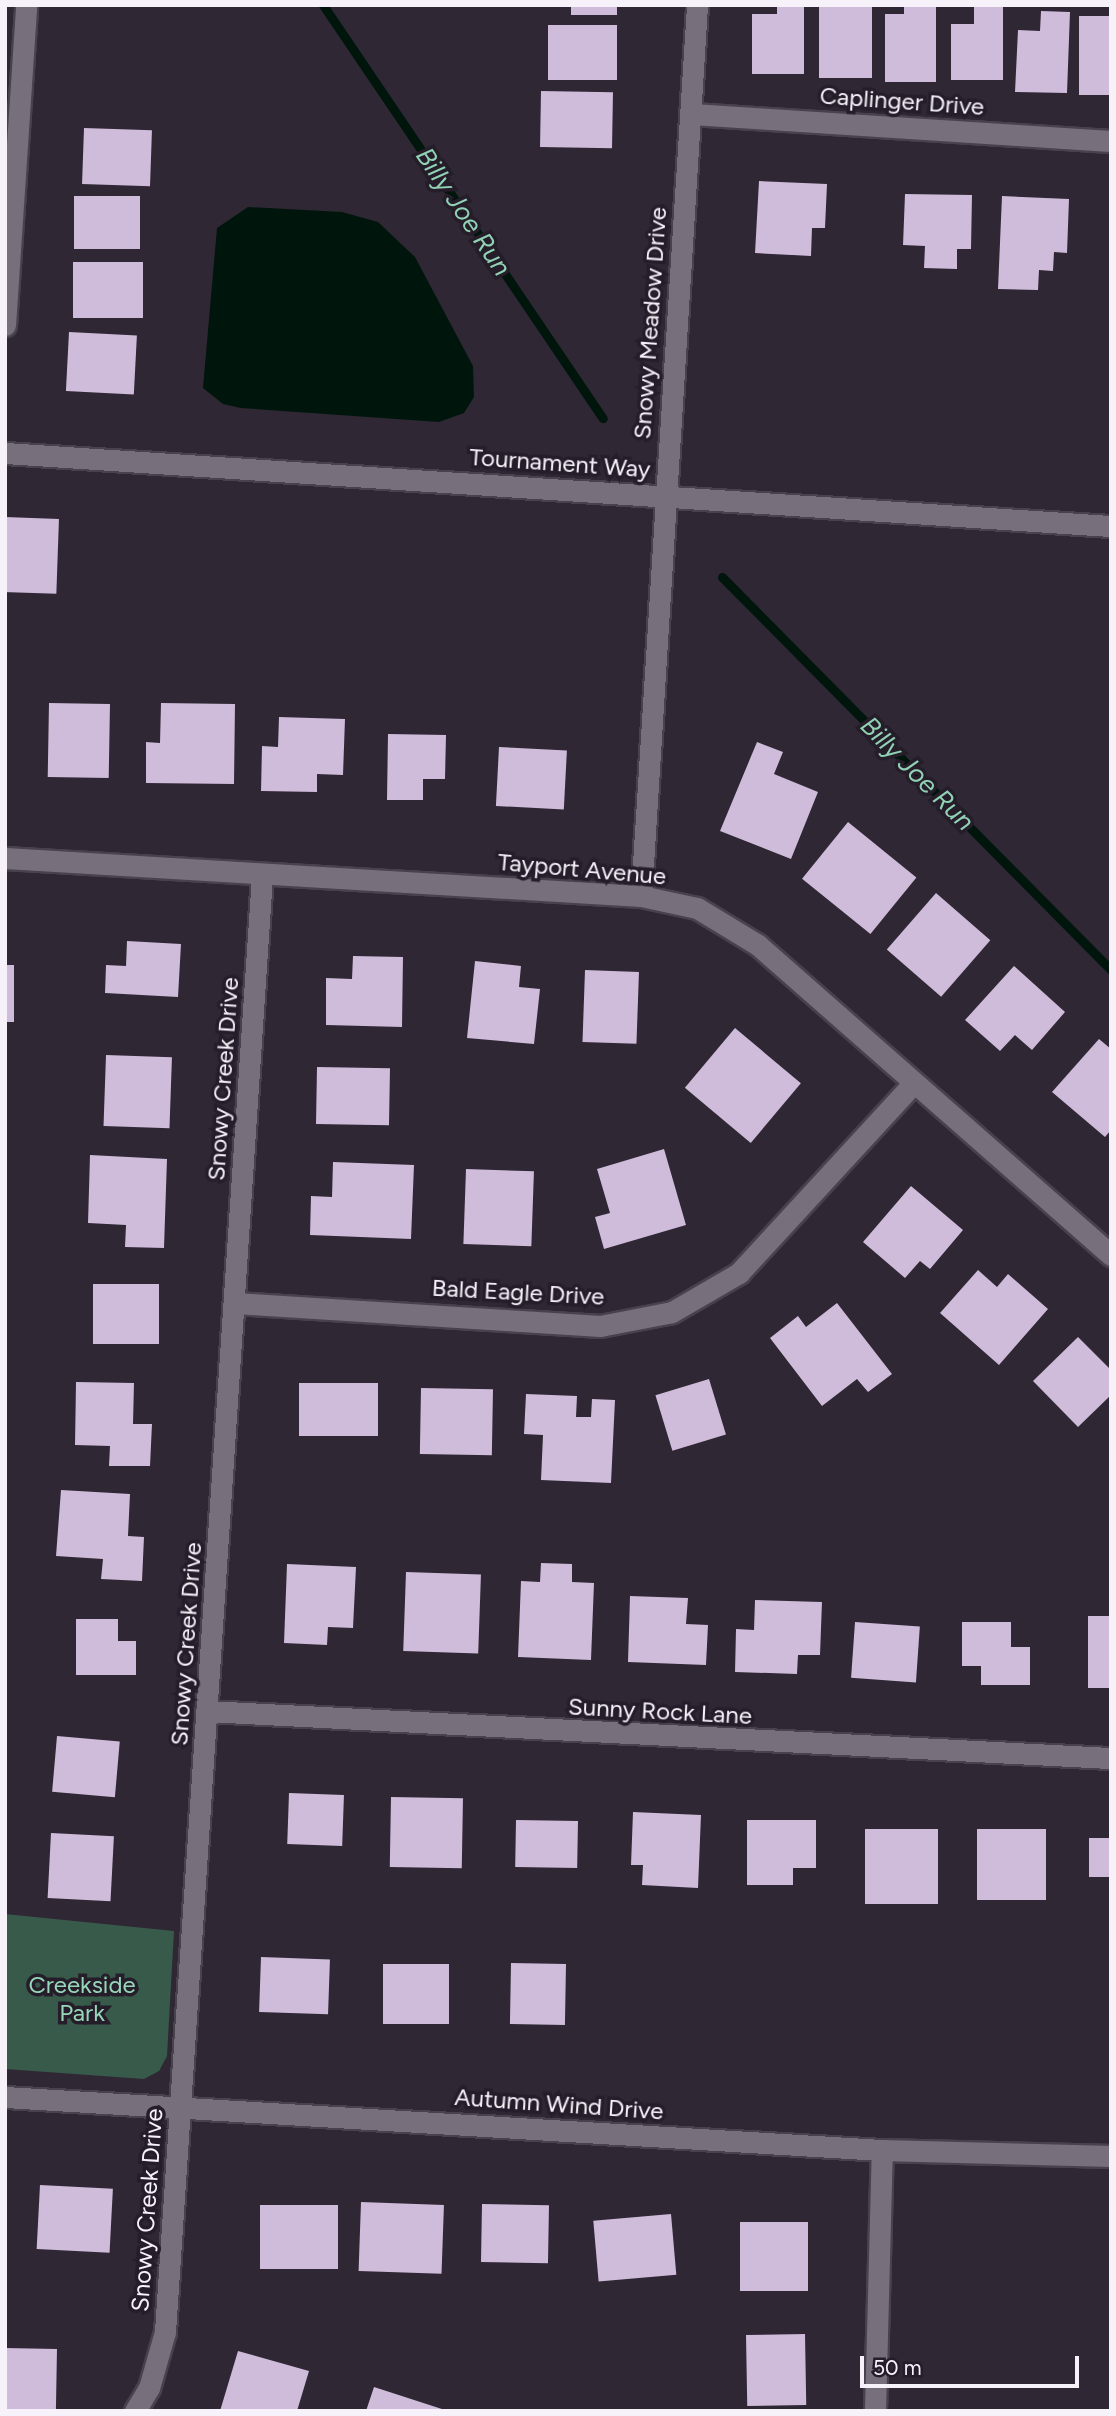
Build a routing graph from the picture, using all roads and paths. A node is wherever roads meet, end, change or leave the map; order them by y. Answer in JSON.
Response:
{"nodes":[{"id":1,"x":26,"y":5,"type":"edge"},
{"id":2,"x":697,"y":5,"type":"edge"},
{"id":3,"x":691,"y":114,"type":"junction"},
{"id":4,"x":1111,"y":141,"type":"edge"},
{"id":5,"x":5,"y":325,"type":"edge"},
{"id":6,"x":5,"y":453,"type":"edge"},
{"id":7,"x":666,"y":497,"type":"junction"},
{"id":8,"x":1111,"y":526,"type":"edge"},
{"id":9,"x":5,"y":858,"type":"edge"},
{"id":10,"x":262,"y":875,"type":"junction"},
{"id":11,"x":641,"y":896,"type":"junction"},
{"id":12,"x":914,"y":1083,"type":"junction"},
{"id":13,"x":1111,"y":1255,"type":"edge"},
{"id":14,"x":235,"y":1303,"type":"junction"},
{"id":15,"x":207,"y":1711,"type":"junction"},
{"id":16,"x":1111,"y":1758,"type":"edge"},
{"id":17,"x":5,"y":2097,"type":"edge"},
{"id":18,"x":180,"y":2107,"type":"junction"},
{"id":19,"x":882,"y":2150,"type":"junction"},
{"id":20,"x":1111,"y":2156,"type":"edge"},
{"id":21,"x":135,"y":2411,"type":"edge"},
{"id":22,"x":875,"y":2411,"type":"edge"}],
"edges":[{"from":1,"to":5,"type":"street"},
{"from":2,"to":3,"type":"street","name":"Snowy Meadow Drive"},
{"from":3,"to":4,"type":"street","name":"Caplinger Drive"},
{"from":3,"to":7,"type":"street","name":"Snowy Meadow Drive"},
{"from":6,"to":7,"type":"street","name":"Tournament Way"},
{"from":7,"to":8,"type":"street","name":"Tournament Way"},
{"from":7,"to":11,"type":"street","name":"Snowy Meadow Drive"},
{"from":9,"to":10,"type":"street","name":"Tayport Avenue"},
{"from":10,"to":11,"type":"street","name":"Tayport Avenue"},
{"from":10,"to":14,"type":"street","name":"Snowy Creek Drive"},
{"from":11,"to":12,"type":"street","name":"Tayport Avenue"},
{"from":12,"to":13,"type":"street","name":"Tayport Avenue"},
{"from":12,"to":14,"type":"street","name":"Bald Eagle Drive"},
{"from":14,"to":15,"type":"street","name":"Snowy Creek Drive"},
{"from":15,"to":16,"type":"street","name":"Sunny Rock Lane"},
{"from":15,"to":18,"type":"street","name":"Snowy Creek Drive"},
{"from":17,"to":18,"type":"street","name":"Autumn Wind Drive"},
{"from":18,"to":19,"type":"street","name":"Autumn Wind Drive"},
{"from":18,"to":21,"type":"street","name":"Snowy Creek Drive"},
{"from":19,"to":20,"type":"street","name":"Autumn Wind Drive"},
{"from":19,"to":22,"type":"street"}]}
